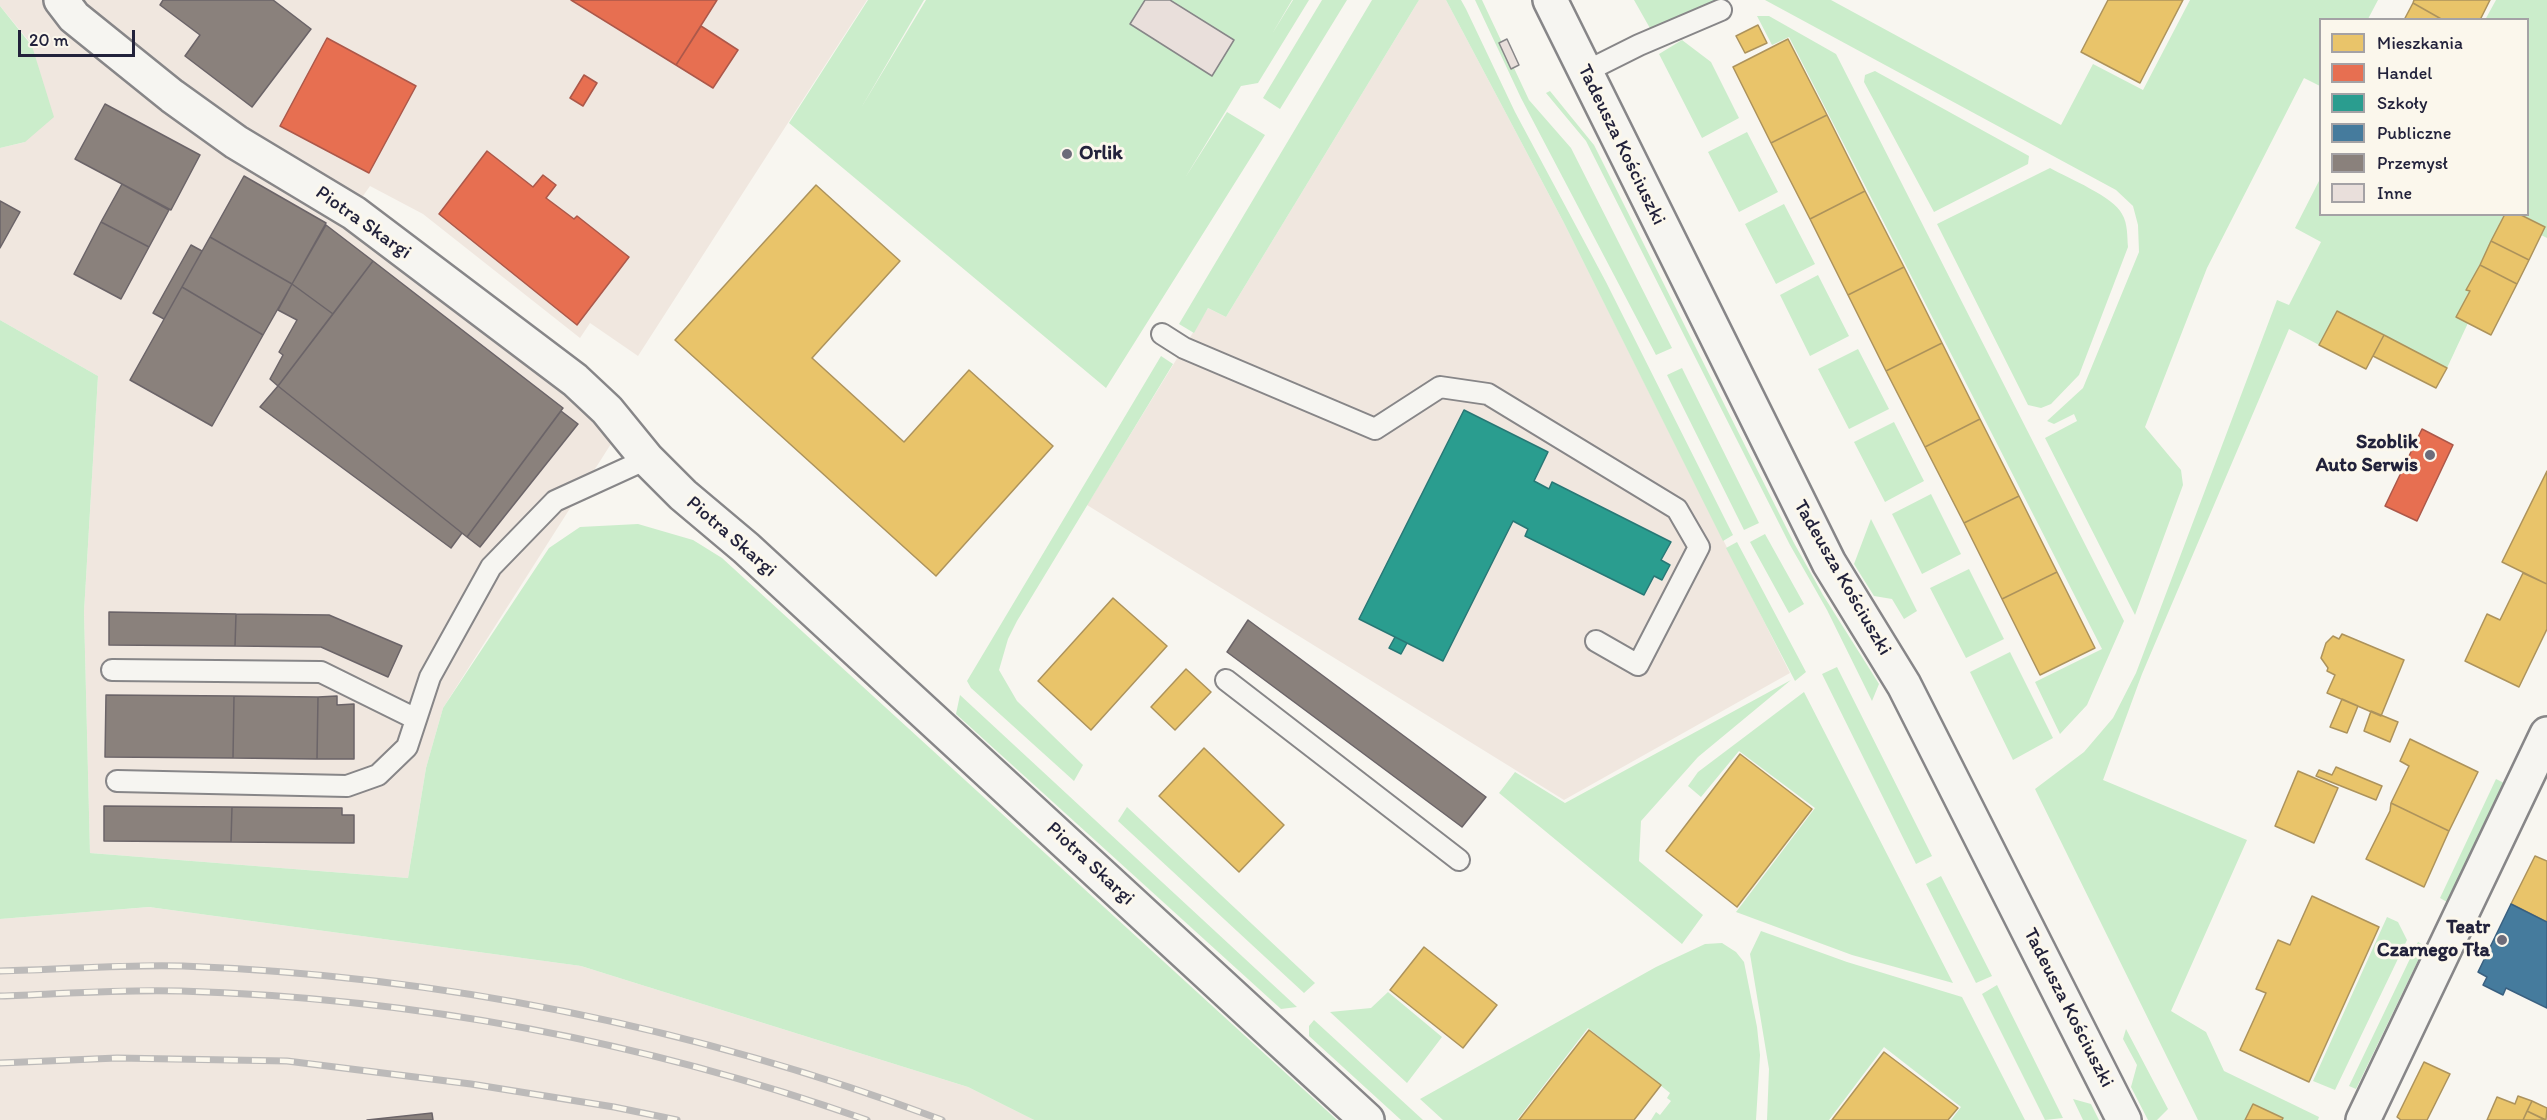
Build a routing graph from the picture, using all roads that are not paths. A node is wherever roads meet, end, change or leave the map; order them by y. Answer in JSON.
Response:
{"nodes":[{"id":1,"x":61,"y":0,"type":"edge"},
{"id":2,"x":1550,"y":0,"type":"edge"},
{"id":3,"x":1721,"y":10,"type":"dead end"},
{"id":4,"x":1584,"y":72,"type":"junction"},
{"id":5,"x":1162,"y":334,"type":"dead end"},
{"id":6,"x":647,"y":459,"type":"junction"},
{"id":7,"x":1596,"y":641,"type":"dead end"},
{"id":8,"x":112,"y":670,"type":"dead end"},
{"id":9,"x":1226,"y":680,"type":"dead end"},
{"id":10,"x":417,"y":719,"type":"junction"},
{"id":11,"x":2547,"y":734,"type":"edge"},
{"id":12,"x":117,"y":780,"type":"dead end"},
{"id":13,"x":1460,"y":860,"type":"dead end"},
{"id":14,"x":1367,"y":1120,"type":"edge"},
{"id":15,"x":2124,"y":1120,"type":"edge"},
{"id":16,"x":2363,"y":1120,"type":"edge"}],
"edges":[{"from":1,"to":6,"type":"street","name":"Piotra Skargi"},
{"from":2,"to":4,"type":"street","name":"Tadeusza Kościuszki"},
{"from":3,"to":4,"type":"lane"},
{"from":4,"to":15,"type":"street","name":"Tadeusza Kościuszki"},
{"from":5,"to":7,"type":"lane"},
{"from":6,"to":10,"type":"lane"},
{"from":6,"to":14,"type":"street","name":"Piotra Skargi"},
{"from":8,"to":10,"type":"lane"},
{"from":9,"to":13,"type":"lane"},
{"from":10,"to":12,"type":"lane"},
{"from":11,"to":16,"type":"street"}]}
